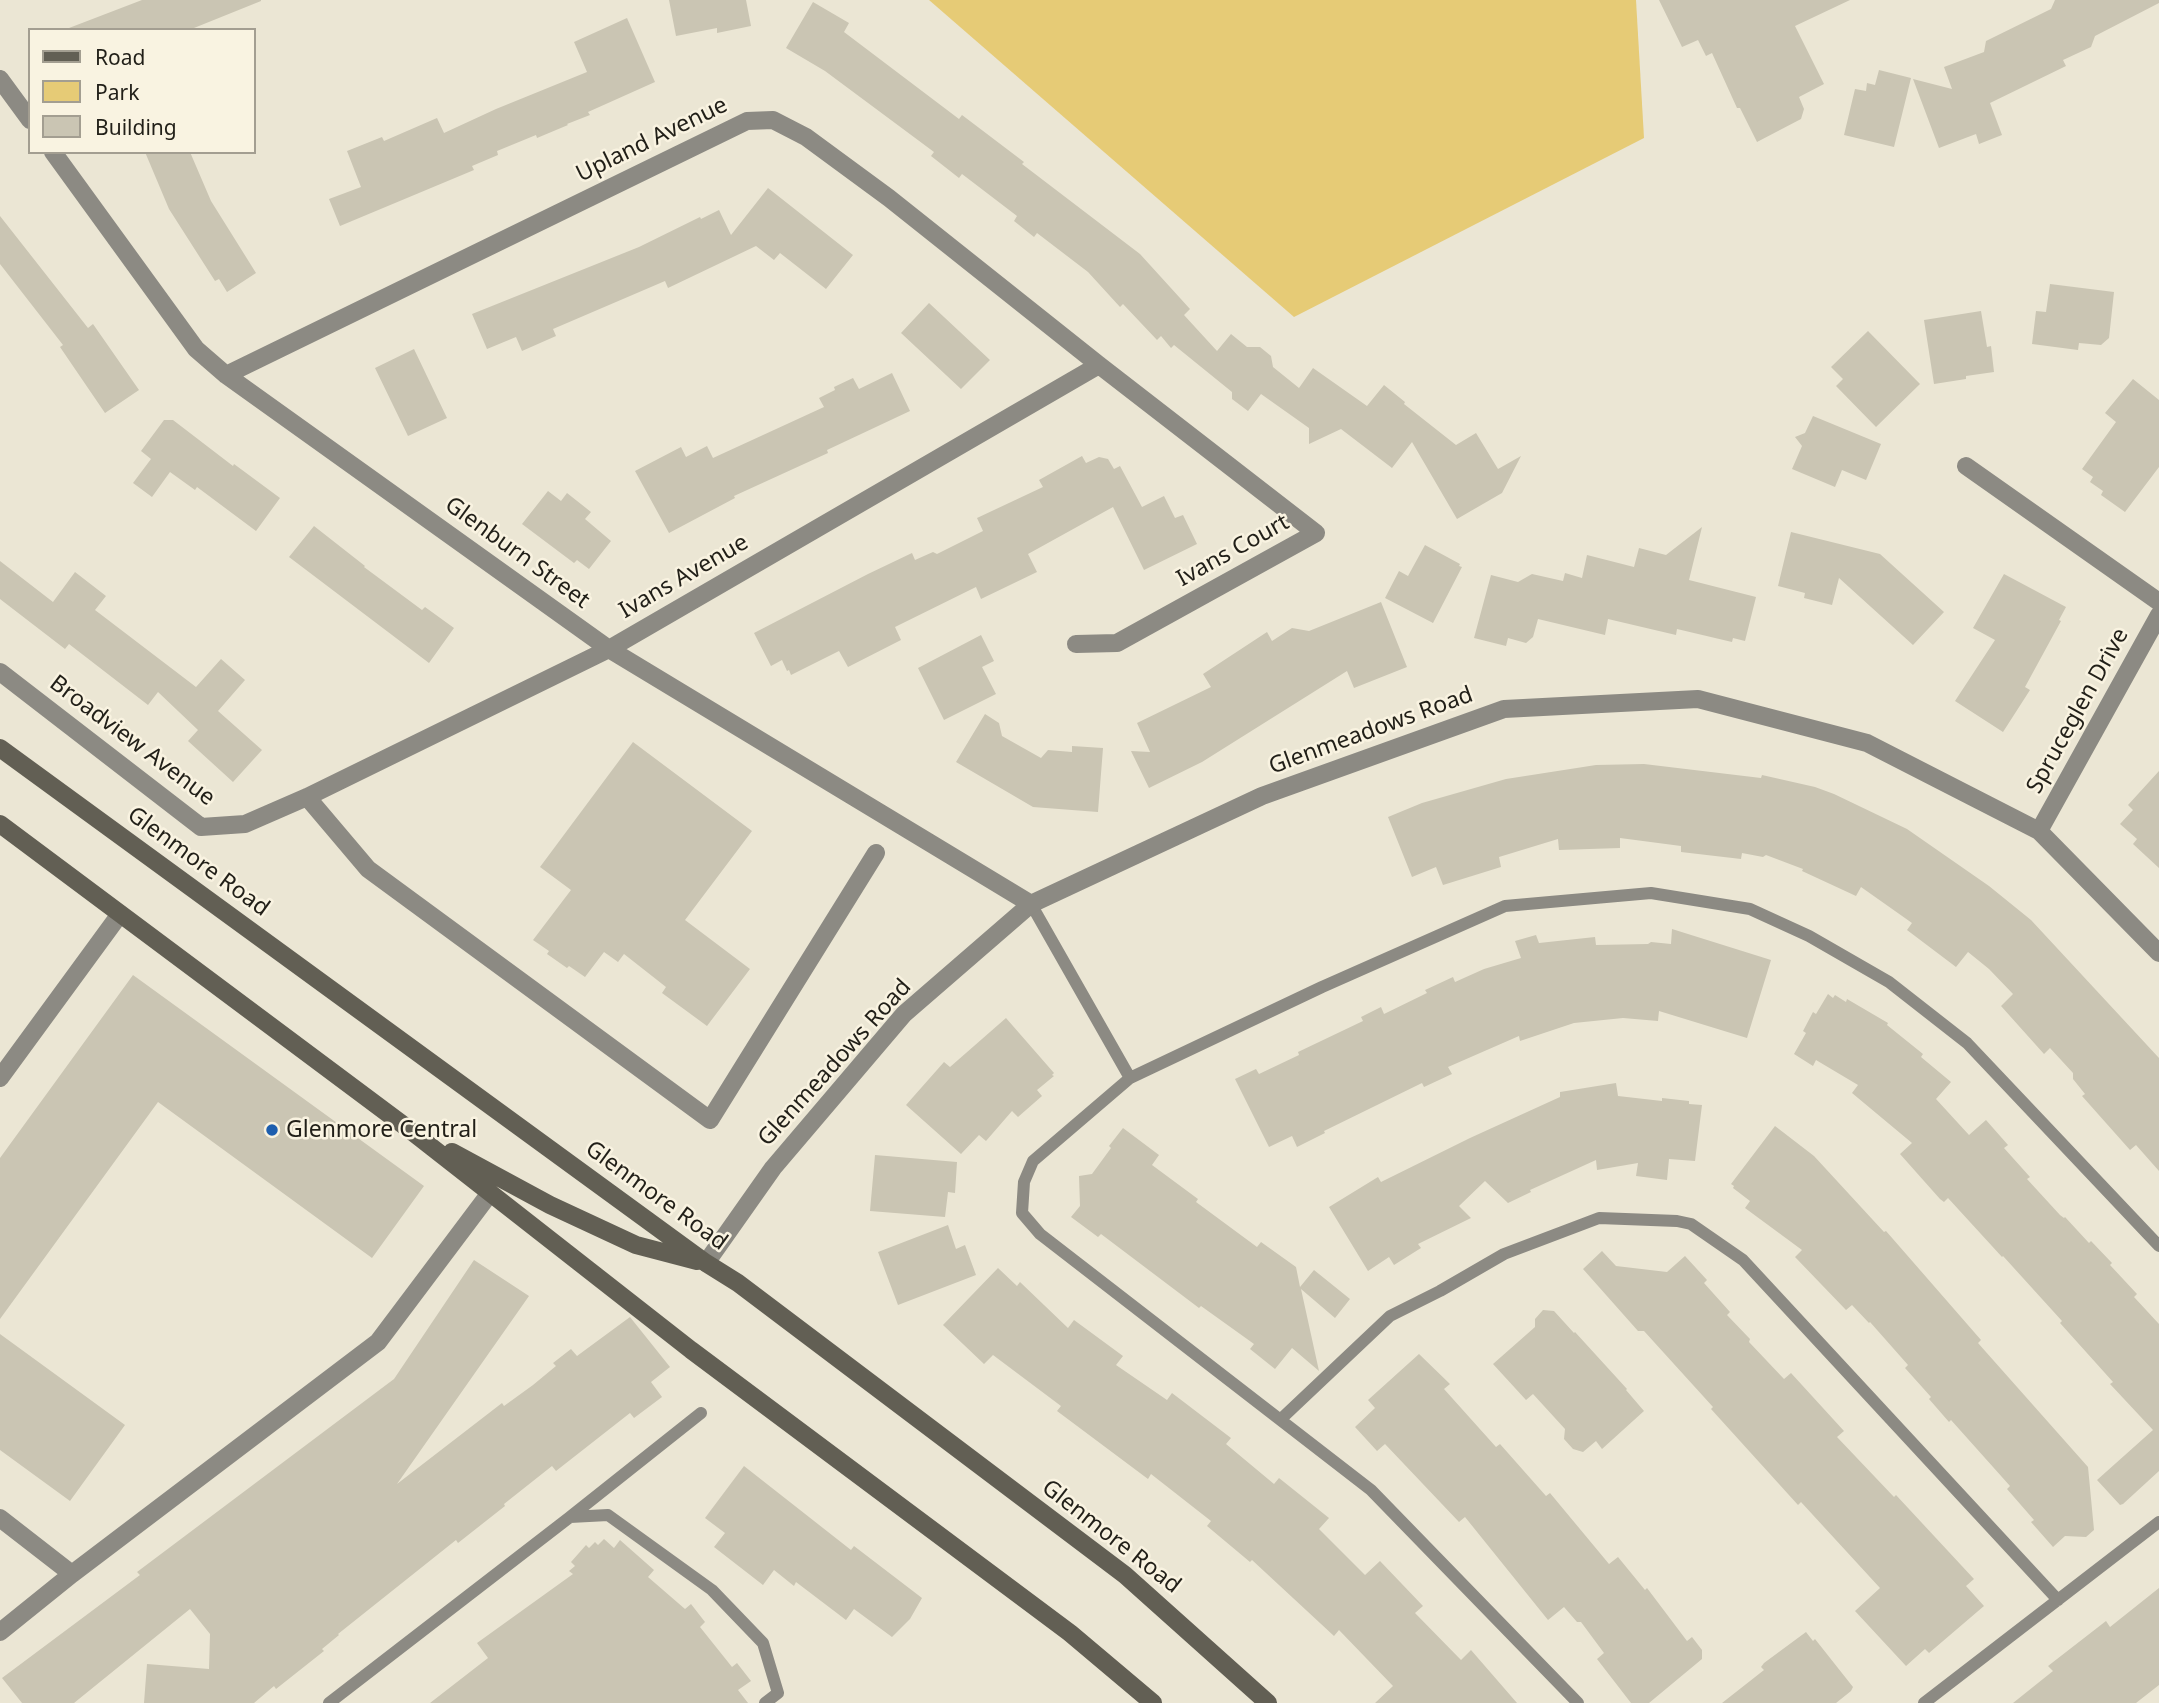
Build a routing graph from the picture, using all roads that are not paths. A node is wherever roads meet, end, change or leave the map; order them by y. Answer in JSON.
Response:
{"nodes":[{"id":1,"x":0,"y":79,"type":"edge"},
{"id":2,"x":28,"y":117,"type":"edge"},
{"id":3,"x":55,"y":154,"type":"edge"},
{"id":4,"x":1099,"y":365,"type":"junction"},
{"id":5,"x":226,"y":375,"type":"junction"},
{"id":6,"x":1966,"y":466,"type":"dead end"},
{"id":7,"x":2159,"y":602,"type":"edge"},
{"id":8,"x":2159,"y":615,"type":"edge"},
{"id":9,"x":1076,"y":644,"type":"dead end"},
{"id":10,"x":609,"y":649,"type":"junction"},
{"id":11,"x":0,"y":672,"type":"edge"},
{"id":12,"x":0,"y":748,"type":"edge"},
{"id":13,"x":307,"y":797,"type":"junction"},
{"id":14,"x":282,"y":809,"type":"joint"},
{"id":15,"x":0,"y":824,"type":"edge"},
{"id":16,"x":2039,"y":831,"type":"junction"},
{"id":17,"x":876,"y":852,"type":"dead end"},
{"id":18,"x":1031,"y":904,"type":"junction"},
{"id":19,"x":120,"y":914,"type":"junction"},
{"id":20,"x":2159,"y":953,"type":"edge"},
{"id":21,"x":0,"y":1078,"type":"edge"},
{"id":22,"x":1130,"y":1078,"type":"junction"},
{"id":23,"x":406,"y":1127,"type":"junction"},
{"id":24,"x":490,"y":1193,"type":"junction"},
{"id":25,"x":2159,"y":1246,"type":"edge"},
{"id":26,"x":706,"y":1263,"type":"junction"},
{"id":27,"x":701,"y":1413,"type":"dead end"},
{"id":28,"x":1281,"y":1419,"type":"junction"},
{"id":29,"x":570,"y":1517,"type":"junction"},
{"id":30,"x":0,"y":1518,"type":"edge"},
{"id":31,"x":2159,"y":1522,"type":"edge"},
{"id":32,"x":72,"y":1574,"type":"junction"},
{"id":33,"x":2057,"y":1600,"type":"junction"},
{"id":34,"x":0,"y":1632,"type":"edge"},
{"id":35,"x":330,"y":1703,"type":"edge"},
{"id":36,"x":765,"y":1703,"type":"edge"},
{"id":37,"x":1153,"y":1703,"type":"edge"},
{"id":38,"x":1268,"y":1703,"type":"edge"},
{"id":39,"x":1578,"y":1703,"type":"edge"},
{"id":40,"x":1924,"y":1703,"type":"edge"}],
"edges":[{"from":1,"to":2,"type":"street"},
{"from":3,"to":5,"type":"street","name":"Glenburn Street"},
{"from":4,"to":5,"type":"street","name":"Upland Avenue"},
{"from":4,"to":9,"type":"street","name":"Ivans Court"},
{"from":4,"to":10,"type":"street","name":"Ivans Avenue"},
{"from":5,"to":10,"type":"street","name":"Glenburn Street"},
{"from":6,"to":7,"type":"street"},
{"from":8,"to":16,"type":"street","name":"Spruceglen Drive"},
{"from":10,"to":13,"type":"street","name":"Ivans Avenue"},
{"from":10,"to":18,"type":"street","name":"Glenburn Street"},
{"from":11,"to":14,"type":"street","name":"Broadview Avenue"},
{"from":12,"to":26,"type":"main road","name":"Glenmore Road"},
{"from":13,"to":14,"type":"street","name":"Ivans Avenue"},
{"from":13,"to":17,"type":"street"},
{"from":15,"to":19,"type":"main road"},
{"from":16,"to":18,"type":"street","name":"Glenmeadows Road"},
{"from":16,"to":20,"type":"street","name":"Glenmeadows Road"},
{"from":18,"to":22,"type":"lane"},
{"from":18,"to":26,"type":"street","name":"Glenmeadows Road"},
{"from":19,"to":21,"type":"street"},
{"from":19,"to":23,"type":"main road"},
{"from":22,"to":25,"type":"lane"},
{"from":22,"to":28,"type":"lane"},
{"from":23,"to":24,"type":"main road"},
{"from":23,"to":26,"type":"main road"},
{"from":24,"to":32,"type":"street"},
{"from":24,"to":37,"type":"main road"},
{"from":26,"to":38,"type":"main road","name":"Glenmore Road"},
{"from":27,"to":29,"type":"lane"},
{"from":28,"to":33,"type":"lane"},
{"from":28,"to":39,"type":"lane"},
{"from":29,"to":35,"type":"lane"},
{"from":29,"to":36,"type":"lane"},
{"from":30,"to":32,"type":"street"},
{"from":31,"to":33,"type":"lane"},
{"from":32,"to":34,"type":"street"},
{"from":33,"to":40,"type":"lane"}]}
